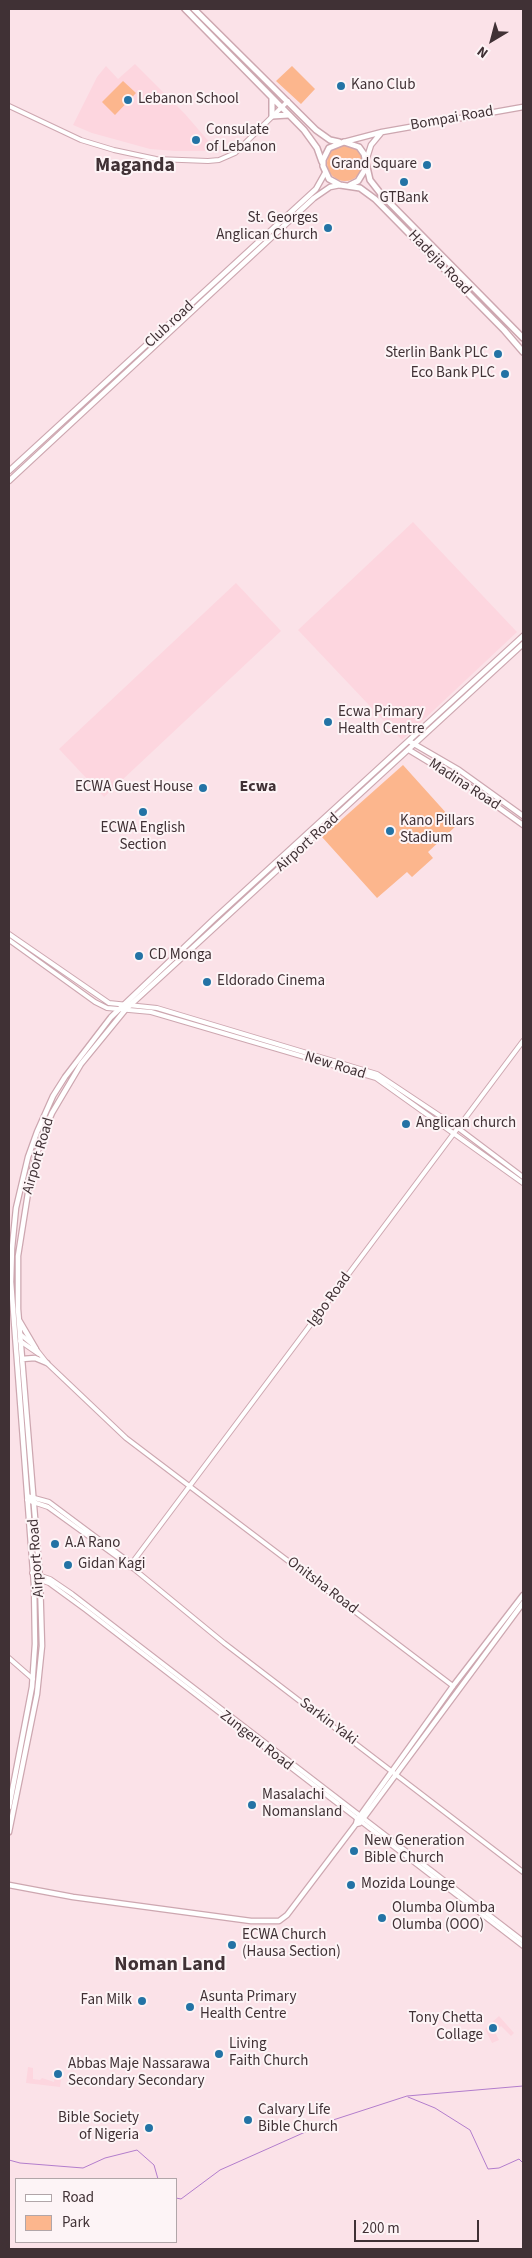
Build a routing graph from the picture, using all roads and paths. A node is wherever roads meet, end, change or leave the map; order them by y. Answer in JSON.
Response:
{"nodes":[{"id":1,"x":185,"y":9,"type":"edge"},
{"id":2,"x":194,"y":9,"type":"edge"},
{"id":3,"x":272,"y":98,"type":"junction"},
{"id":4,"x":288,"y":101,"type":"junction"},
{"id":5,"x":9,"y":106,"type":"edge"},
{"id":6,"x":281,"y":107,"type":"junction"},
{"id":7,"x":523,"y":107,"type":"edge"},
{"id":8,"x":289,"y":115,"type":"junction"},
{"id":9,"x":272,"y":116,"type":"junction"},
{"id":10,"x":382,"y":132,"type":"junction"},
{"id":11,"x":342,"y":142,"type":"junction"},
{"id":12,"x":366,"y":163,"type":"junction"},
{"id":13,"x":323,"y":166,"type":"junction"},
{"id":14,"x":325,"y":173,"type":"junction"},
{"id":15,"x":340,"y":185,"type":"junction"},
{"id":16,"x":347,"y":186,"type":"junction"},
{"id":17,"x":272,"y":233,"type":"junction"},
{"id":18,"x":511,"y":338,"type":"junction"},
{"id":19,"x":523,"y":340,"type":"edge"},
{"id":20,"x":523,"y":348,"type":"edge"},
{"id":21,"x":523,"y":352,"type":"edge"},
{"id":22,"x":91,"y":401,"type":"junction"},
{"id":23,"x":9,"y":471,"type":"edge"},
{"id":24,"x":9,"y":480,"type":"edge"},
{"id":25,"x":523,"y":636,"type":"edge"},
{"id":26,"x":523,"y":644,"type":"edge"},
{"id":27,"x":409,"y":741,"type":"junction"},
{"id":28,"x":417,"y":744,"type":"junction"},
{"id":29,"x":403,"y":747,"type":"junction"},
{"id":30,"x":410,"y":751,"type":"junction"},
{"id":31,"x":523,"y":816,"type":"edge"},
{"id":32,"x":523,"y":825,"type":"edge"},
{"id":33,"x":9,"y":934,"type":"edge"},
{"id":34,"x":9,"y":940,"type":"edge"},
{"id":35,"x":131,"y":1005,"type":"junction"},
{"id":36,"x":125,"y":1007,"type":"junction"},
{"id":37,"x":119,"y":1009,"type":"junction"},
{"id":38,"x":254,"y":1038,"type":"junction"},
{"id":39,"x":523,"y":1041,"type":"edge"},
{"id":40,"x":252,"y":1043,"type":"junction"},
{"id":41,"x":329,"y":1061,"type":"junction"},
{"id":42,"x":376,"y":1076,"type":"junction"},
{"id":43,"x":458,"y":1128,"type":"junction"},
{"id":44,"x":37,"y":1132,"type":"junction"},
{"id":45,"x":454,"y":1133,"type":"junction"},
{"id":46,"x":43,"y":1134,"type":"junction"},
{"id":47,"x":523,"y":1176,"type":"edge"},
{"id":48,"x":523,"y":1183,"type":"edge"},
{"id":49,"x":19,"y":1320,"type":"junction"},
{"id":50,"x":11,"y":1333,"type":"edge"},
{"id":51,"x":20,"y":1334,"type":"junction"},
{"id":52,"x":12,"y":1340,"type":"edge"},
{"id":53,"x":20,"y":1341,"type":"junction"},
{"id":54,"x":36,"y":1349,"type":"junction"},
{"id":55,"x":41,"y":1355,"type":"junction"},
{"id":56,"x":22,"y":1359,"type":"junction"},
{"id":57,"x":47,"y":1362,"type":"junction"},
{"id":58,"x":189,"y":1487,"type":"junction"},
{"id":59,"x":30,"y":1499,"type":"junction"},
{"id":60,"x":130,"y":1565,"type":"junction"},
{"id":61,"x":33,"y":1576,"type":"junction"},
{"id":62,"x":39,"y":1577,"type":"junction"},
{"id":63,"x":523,"y":1595,"type":"edge"},
{"id":64,"x":523,"y":1603,"type":"edge"},
{"id":65,"x":9,"y":1658,"type":"edge"},
{"id":66,"x":33,"y":1679,"type":"junction"},
{"id":67,"x":453,"y":1686,"type":"junction"},
{"id":68,"x":394,"y":1772,"type":"junction"},
{"id":69,"x":9,"y":1807,"type":"edge"},
{"id":70,"x":359,"y":1821,"type":"junction"},
{"id":71,"x":9,"y":1832,"type":"edge"},
{"id":72,"x":523,"y":1872,"type":"edge"},
{"id":73,"x":9,"y":1885,"type":"edge"},
{"id":74,"x":523,"y":1941,"type":"edge"},
{"id":75,"x":523,"y":1946,"type":"edge"}],
"edges":[{"from":1,"to":3,"type":"main road"},
{"from":2,"to":4,"type":"main road"},
{"from":3,"to":6,"type":"main road"},
{"from":3,"to":9,"type":"main road"},
{"from":4,"to":6,"type":"street"},
{"from":4,"to":11,"type":"main road"},
{"from":5,"to":9,"type":"street"},
{"from":6,"to":8,"type":"main road"},
{"from":6,"to":9,"type":"street"},
{"from":7,"to":10,"type":"main road","name":"Bompai Road"},
{"from":8,"to":9,"type":"main road"},
{"from":8,"to":13,"type":"main road"},
{"from":10,"to":11,"type":"main road","name":"Bompai Road"},
{"from":10,"to":12,"type":"main road"},
{"from":11,"to":12,"type":"main road"},
{"from":11,"to":13,"type":"main road"},
{"from":12,"to":16,"type":"main road"},
{"from":12,"to":19,"type":"main road","name":"Hadejia Road"},
{"from":13,"to":14,"type":"main road"},
{"from":14,"to":15,"type":"main road"},
{"from":14,"to":17,"type":"main road"},
{"from":15,"to":16,"type":"main road"},
{"from":15,"to":17,"type":"main road"},
{"from":16,"to":18,"type":"main road","name":"Hadejia Road"},
{"from":17,"to":22,"type":"main road"},
{"from":18,"to":20,"type":"main road"},
{"from":18,"to":21,"type":"main road","name":"Hadejia Road"},
{"from":22,"to":23,"type":"main road"},
{"from":22,"to":24,"type":"main road"},
{"from":25,"to":27,"type":"main road","name":"Airport Road"},
{"from":26,"to":28,"type":"main road","name":"Airport Road"},
{"from":27,"to":28,"type":"main road","name":"Madina Road"},
{"from":27,"to":29,"type":"main road","name":"Airport Road"},
{"from":28,"to":30,"type":"main road","name":"Airport Road"},
{"from":28,"to":31,"type":"main road","name":"Madina Road"},
{"from":29,"to":30,"type":"main road","name":"Madina Road"},
{"from":29,"to":36,"type":"main road","name":"Airport Road"},
{"from":30,"to":32,"type":"main road","name":"Madina Road"},
{"from":30,"to":35,"type":"main road","name":"Airport Road"},
{"from":33,"to":36,"type":"street","name":"New Road"},
{"from":34,"to":37,"type":"street"},
{"from":35,"to":36,"type":"main road","name":"Airport Road"},
{"from":35,"to":38,"type":"street","name":"New Road"},
{"from":36,"to":37,"type":"main road","name":"Airport Road"},
{"from":36,"to":40,"type":"street","name":"New Road"},
{"from":36,"to":46,"type":"main road","name":"Airport Road"},
{"from":37,"to":44,"type":"main road","name":"Airport Road"},
{"from":38,"to":40,"type":"street"},
{"from":38,"to":41,"type":"street","name":"New Road"},
{"from":39,"to":43,"type":"street","name":"Igbo Road"},
{"from":40,"to":41,"type":"street","name":"New Road"},
{"from":41,"to":42,"type":"street","name":"New Road"},
{"from":42,"to":43,"type":"street","name":"New Road"},
{"from":42,"to":45,"type":"street","name":"New Road"},
{"from":43,"to":45,"type":"street","name":"Igbo Road"},
{"from":43,"to":47,"type":"street","name":"New Road"},
{"from":44,"to":46,"type":"main road"},
{"from":44,"to":50,"type":"main road","name":"Airport Road"},
{"from":45,"to":48,"type":"street","name":"New Road"},
{"from":45,"to":58,"type":"street","name":"Igbo Road"},
{"from":46,"to":49,"type":"main road","name":"Airport Road"},
{"from":49,"to":51,"type":"main road","name":"Airport Road"},
{"from":49,"to":54,"type":"main road"},
{"from":50,"to":51,"type":"main road"},
{"from":50,"to":52,"type":"main road","name":"Airport Road"},
{"from":51,"to":53,"type":"main road","name":"Airport Road"},
{"from":51,"to":54,"type":"street"},
{"from":52,"to":53,"type":"main road"},
{"from":52,"to":59,"type":"main road","name":"Airport Road"},
{"from":53,"to":55,"type":"street"},
{"from":53,"to":56,"type":"main road","name":"Airport Road"},
{"from":54,"to":55,"type":"street"},
{"from":55,"to":57,"type":"street","name":"Onitsha Road"},
{"from":56,"to":57,"type":"main road"},
{"from":56,"to":59,"type":"main road","name":"Airport Road"},
{"from":57,"to":58,"type":"street","name":"Onitsha Road"},
{"from":58,"to":60,"type":"street","name":"Igbo Road"},
{"from":58,"to":67,"type":"street","name":"Onitsha Road"},
{"from":59,"to":60,"type":"street","name":"Sarkin Yaki"},
{"from":59,"to":61,"type":"main road","name":"Airport Road"},
{"from":59,"to":62,"type":"main road","name":"Airport Road"},
{"from":60,"to":68,"type":"street","name":"Sarkin Yaki"},
{"from":61,"to":62,"type":"street"},
{"from":61,"to":66,"type":"main road","name":"Airport Road"},
{"from":62,"to":70,"type":"street","name":"Zungeru Road"},
{"from":62,"to":70,"type":"street"},
{"from":62,"to":71,"type":"main road","name":"Airport Road"},
{"from":63,"to":67,"type":"main road"},
{"from":64,"to":68,"type":"main road"},
{"from":65,"to":66,"type":"street"},
{"from":66,"to":69,"type":"main road","name":"Airport Road"},
{"from":67,"to":68,"type":"main road"},
{"from":68,"to":70,"type":"main road"},
{"from":68,"to":72,"type":"street","name":"Sarkin Yaki"},
{"from":70,"to":73,"type":"main road"},
{"from":70,"to":74,"type":"street"},
{"from":70,"to":75,"type":"street","name":"Zungeru Road"}]}
